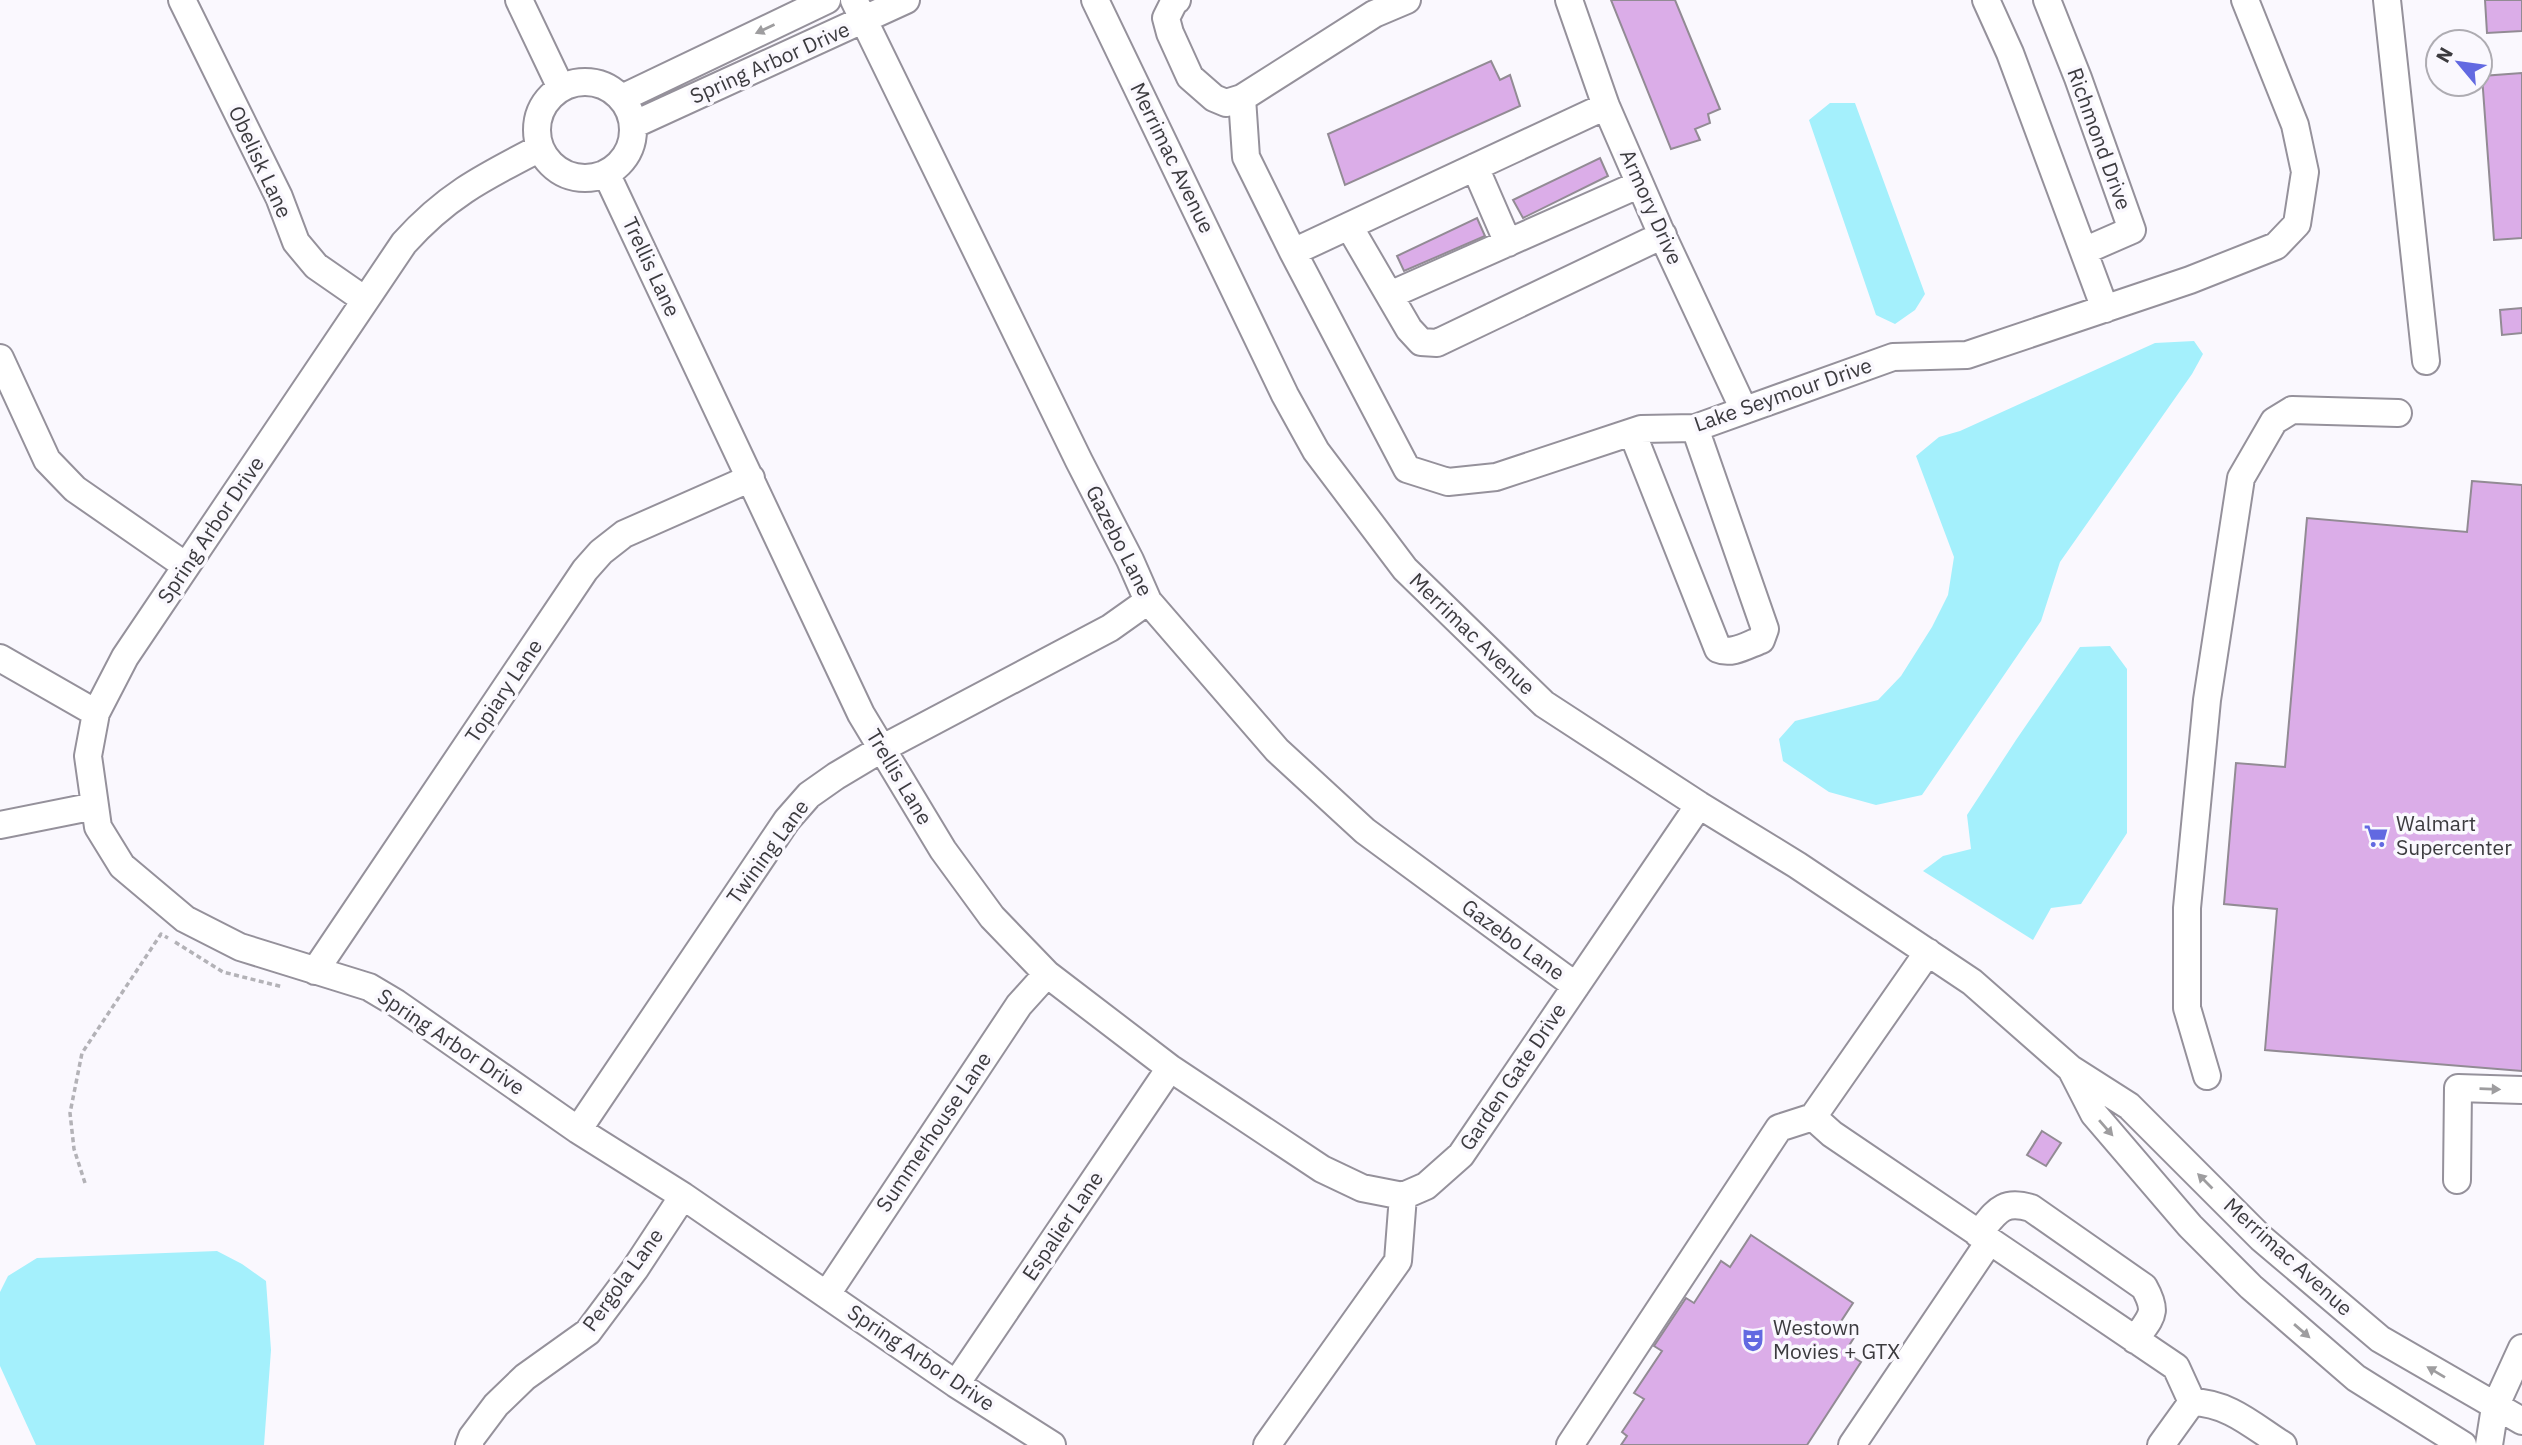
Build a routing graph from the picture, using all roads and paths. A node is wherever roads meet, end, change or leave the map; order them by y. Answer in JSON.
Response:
{"nodes":[{"id":1,"x":182,"y":0,"type":"edge"},
{"id":2,"x":519,"y":0,"type":"edge"},
{"id":3,"x":827,"y":0,"type":"edge"},
{"id":4,"x":906,"y":0,"type":"edge"},
{"id":5,"x":1096,"y":0,"type":"edge"},
{"id":6,"x":1177,"y":0,"type":"edge"},
{"id":7,"x":1407,"y":0,"type":"edge"},
{"id":8,"x":1569,"y":0,"type":"edge"},
{"id":9,"x":1986,"y":0,"type":"edge"},
{"id":10,"x":2047,"y":0,"type":"edge"},
{"id":11,"x":2245,"y":0,"type":"edge"},
{"id":12,"x":2387,"y":0,"type":"edge"},
{"id":13,"x":1370,"y":7,"type":"edge"},
{"id":14,"x":860,"y":10,"type":"edge"},
{"id":15,"x":561,"y":88,"type":"junction"},
{"id":16,"x":622,"y":98,"type":"junction"},
{"id":17,"x":1242,"y":98,"type":"junction"},
{"id":18,"x":1606,"y":106,"type":"junction"},
{"id":19,"x":633,"y":125,"type":"junction"},
{"id":20,"x":540,"y":148,"type":"junction"},
{"id":21,"x":1475,"y":167,"type":"junction"},
{"id":22,"x":606,"y":173,"type":"junction"},
{"id":23,"x":1640,"y":184,"type":"junction"},
{"id":24,"x":1349,"y":226,"type":"junction"},
{"id":25,"x":1663,"y":236,"type":"junction"},
{"id":26,"x":1508,"y":243,"type":"junction"},
{"id":27,"x":2084,"y":251,"type":"junction"},
{"id":28,"x":1293,"y":252,"type":"junction"},
{"id":29,"x":1390,"y":295,"type":"junction"},
{"id":30,"x":365,"y":300,"type":"junction"},
{"id":31,"x":2105,"y":309,"type":"junction"},
{"id":32,"x":0,"y":358,"type":"edge"},
{"id":33,"x":2426,"y":361,"type":"dead end"},
{"id":34,"x":1744,"y":410,"type":"junction"},
{"id":35,"x":2398,"y":413,"type":"dead end"},
{"id":36,"x":1695,"y":428,"type":"junction"},
{"id":37,"x":1632,"y":432,"type":"junction"},
{"id":38,"x":751,"y":478,"type":"junction"},
{"id":39,"x":186,"y":566,"type":"junction"},
{"id":40,"x":1148,"y":601,"type":"junction"},
{"id":41,"x":0,"y":658,"type":"edge"},
{"id":42,"x":96,"y":713,"type":"junction"},
{"id":43,"x":883,"y":748,"type":"junction"},
{"id":44,"x":1699,"y":805,"type":"junction"},
{"id":45,"x":95,"y":806,"type":"junction"},
{"id":46,"x":0,"y":825,"type":"edge"},
{"id":47,"x":1928,"y":952,"type":"junction"},
{"id":48,"x":315,"y":971,"type":"junction"},
{"id":49,"x":1047,"y":974,"type":"junction"},
{"id":50,"x":1576,"y":986,"type":"junction"},
{"id":51,"x":294,"y":989,"type":"dead end"},
{"id":52,"x":1170,"y":1068,"type":"junction"},
{"id":53,"x":2071,"y":1069,"type":"junction"},
{"id":54,"x":2207,"y":1076,"type":"dead end"},
{"id":55,"x":2522,"y":1090,"type":"edge"},
{"id":56,"x":1813,"y":1117,"type":"junction"},
{"id":57,"x":578,"y":1130,"type":"junction"},
{"id":58,"x":2457,"y":1180,"type":"dead end"},
{"id":59,"x":85,"y":1183,"type":"dead end"},
{"id":60,"x":683,"y":1196,"type":"junction"},
{"id":61,"x":1404,"y":1196,"type":"junction"},
{"id":62,"x":1983,"y":1238,"type":"junction"},
{"id":63,"x":827,"y":1294,"type":"junction"},
{"id":64,"x":2135,"y":1340,"type":"junction"},
{"id":65,"x":2522,"y":1348,"type":"edge"},
{"id":66,"x":956,"y":1384,"type":"junction"},
{"id":67,"x":2192,"y":1402,"type":"junction"},
{"id":68,"x":2495,"y":1407,"type":"junction"},
{"id":69,"x":2522,"y":1421,"type":"edge"},
{"id":70,"x":2458,"y":1444,"type":"edge"},
{"id":71,"x":469,"y":1445,"type":"edge"},
{"id":72,"x":1052,"y":1445,"type":"edge"},
{"id":73,"x":1267,"y":1445,"type":"edge"},
{"id":74,"x":1570,"y":1445,"type":"edge"},
{"id":75,"x":1852,"y":1445,"type":"edge"},
{"id":76,"x":2161,"y":1445,"type":"edge"},
{"id":77,"x":2283,"y":1445,"type":"edge"},
{"id":78,"x":2488,"y":1445,"type":"edge"}],
"edges":[{"from":1,"to":30,"type":"street","name":"Obelisk Lane"},
{"from":2,"to":15,"type":"street"},
{"from":3,"to":16,"type":"street","name":"Spring Arbor Drive","one_way":true},
{"from":4,"to":14,"type":"street","name":"Spring Arbor Drive"},
{"from":5,"to":44,"type":"street","name":"Merrimac Avenue"},
{"from":6,"to":17,"type":"street"},
{"from":7,"to":13,"type":"street"},
{"from":8,"to":18,"type":"street","name":"Armory Drive"},
{"from":9,"to":27,"type":"street"},
{"from":10,"to":27,"type":"street","name":"Richmond Drive"},
{"from":11,"to":31,"type":"street","name":"Lake Seymour Drive"},
{"from":12,"to":33,"type":"street"},
{"from":13,"to":17,"type":"street"},
{"from":14,"to":19,"type":"street","name":"Spring Arbor Drive"},
{"from":14,"to":40,"type":"street","name":"Gazebo Lane"},
{"from":15,"to":16,"type":"street"},
{"from":15,"to":20,"type":"street"},
{"from":16,"to":19,"type":"street"},
{"from":17,"to":28,"type":"street","name":"Lake Seymour Drive"},
{"from":18,"to":21,"type":"street"},
{"from":18,"to":23,"type":"street","name":"Armory Drive"},
{"from":19,"to":22,"type":"street"},
{"from":20,"to":22,"type":"street"},
{"from":20,"to":30,"type":"street","name":"Spring Arbor Drive"},
{"from":21,"to":24,"type":"street"},
{"from":21,"to":26,"type":"street"},
{"from":22,"to":38,"type":"street","name":"Trellis Lane"},
{"from":23,"to":25,"type":"street","name":"Armory Drive"},
{"from":23,"to":26,"type":"street"},
{"from":24,"to":28,"type":"street"},
{"from":24,"to":29,"type":"street"},
{"from":25,"to":29,"type":"street"},
{"from":25,"to":34,"type":"street","name":"Armory Drive"},
{"from":26,"to":29,"type":"street"},
{"from":27,"to":31,"type":"street"},
{"from":28,"to":37,"type":"street","name":"Lake Seymour Drive"},
{"from":30,"to":39,"type":"street","name":"Spring Arbor Drive"},
{"from":31,"to":34,"type":"street","name":"Lake Seymour Drive"},
{"from":32,"to":39,"type":"street"},
{"from":34,"to":36,"type":"street","name":"Lake Seymour Drive"},
{"from":35,"to":54,"type":"street"},
{"from":36,"to":37,"type":"street","name":"Lake Seymour Drive"},
{"from":36,"to":37,"type":"street"},
{"from":38,"to":43,"type":"street","name":"Trellis Lane"},
{"from":38,"to":48,"type":"street","name":"Topiary Lane"},
{"from":39,"to":42,"type":"street","name":"Spring Arbor Drive"},
{"from":40,"to":43,"type":"street","name":"Twining Lane"},
{"from":40,"to":50,"type":"street","name":"Gazebo Lane"},
{"from":41,"to":42,"type":"street"},
{"from":42,"to":45,"type":"street","name":"Spring Arbor Drive"},
{"from":43,"to":49,"type":"street","name":"Trellis Lane"},
{"from":43,"to":57,"type":"street","name":"Twining Lane"},
{"from":44,"to":47,"type":"street","name":"Merrimac Avenue"},
{"from":44,"to":50,"type":"street","name":"Garden Gate Drive"},
{"from":45,"to":46,"type":"street"},
{"from":45,"to":48,"type":"street","name":"Spring Arbor Drive"},
{"from":47,"to":53,"type":"street","name":"Merrimac Avenue"},
{"from":47,"to":56,"type":"street"},
{"from":48,"to":57,"type":"street","name":"Spring Arbor Drive"},
{"from":49,"to":52,"type":"street","name":"Trellis Lane"},
{"from":49,"to":63,"type":"street","name":"Summerhouse Lane"},
{"from":50,"to":61,"type":"street","name":"Garden Gate Drive"},
{"from":51,"to":59,"type":"path"},
{"from":52,"to":61,"type":"street","name":"Trellis Lane"},
{"from":52,"to":66,"type":"street","name":"Espalier Lane"},
{"from":68,"to":53,"type":"street","name":"Merrimac Avenue","one_way":true},
{"from":53,"to":70,"type":"street","name":"Merrimac Avenue","one_way":true},
{"from":58,"to":55,"type":"street","one_way":true},
{"from":56,"to":62,"type":"street"},
{"from":56,"to":74,"type":"street"},
{"from":57,"to":60,"type":"street","name":"Spring Arbor Drive"},
{"from":60,"to":63,"type":"street","name":"Spring Arbor Drive"},
{"from":60,"to":71,"type":"street","name":"Pergola Lane"},
{"from":61,"to":73,"type":"street"},
{"from":62,"to":64,"type":"street"},
{"from":62,"to":64,"type":"street"},
{"from":62,"to":75,"type":"street"},
{"from":63,"to":66,"type":"street","name":"Spring Arbor Drive"},
{"from":64,"to":67,"type":"street"},
{"from":65,"to":68,"type":"street"},
{"from":66,"to":72,"type":"street","name":"Spring Arbor Drive"},
{"from":67,"to":76,"type":"street"},
{"from":67,"to":77,"type":"street"},
{"from":68,"to":69,"type":"street","name":"Merrimac Avenue"},
{"from":68,"to":70,"type":"street"},
{"from":68,"to":78,"type":"street"}]}
